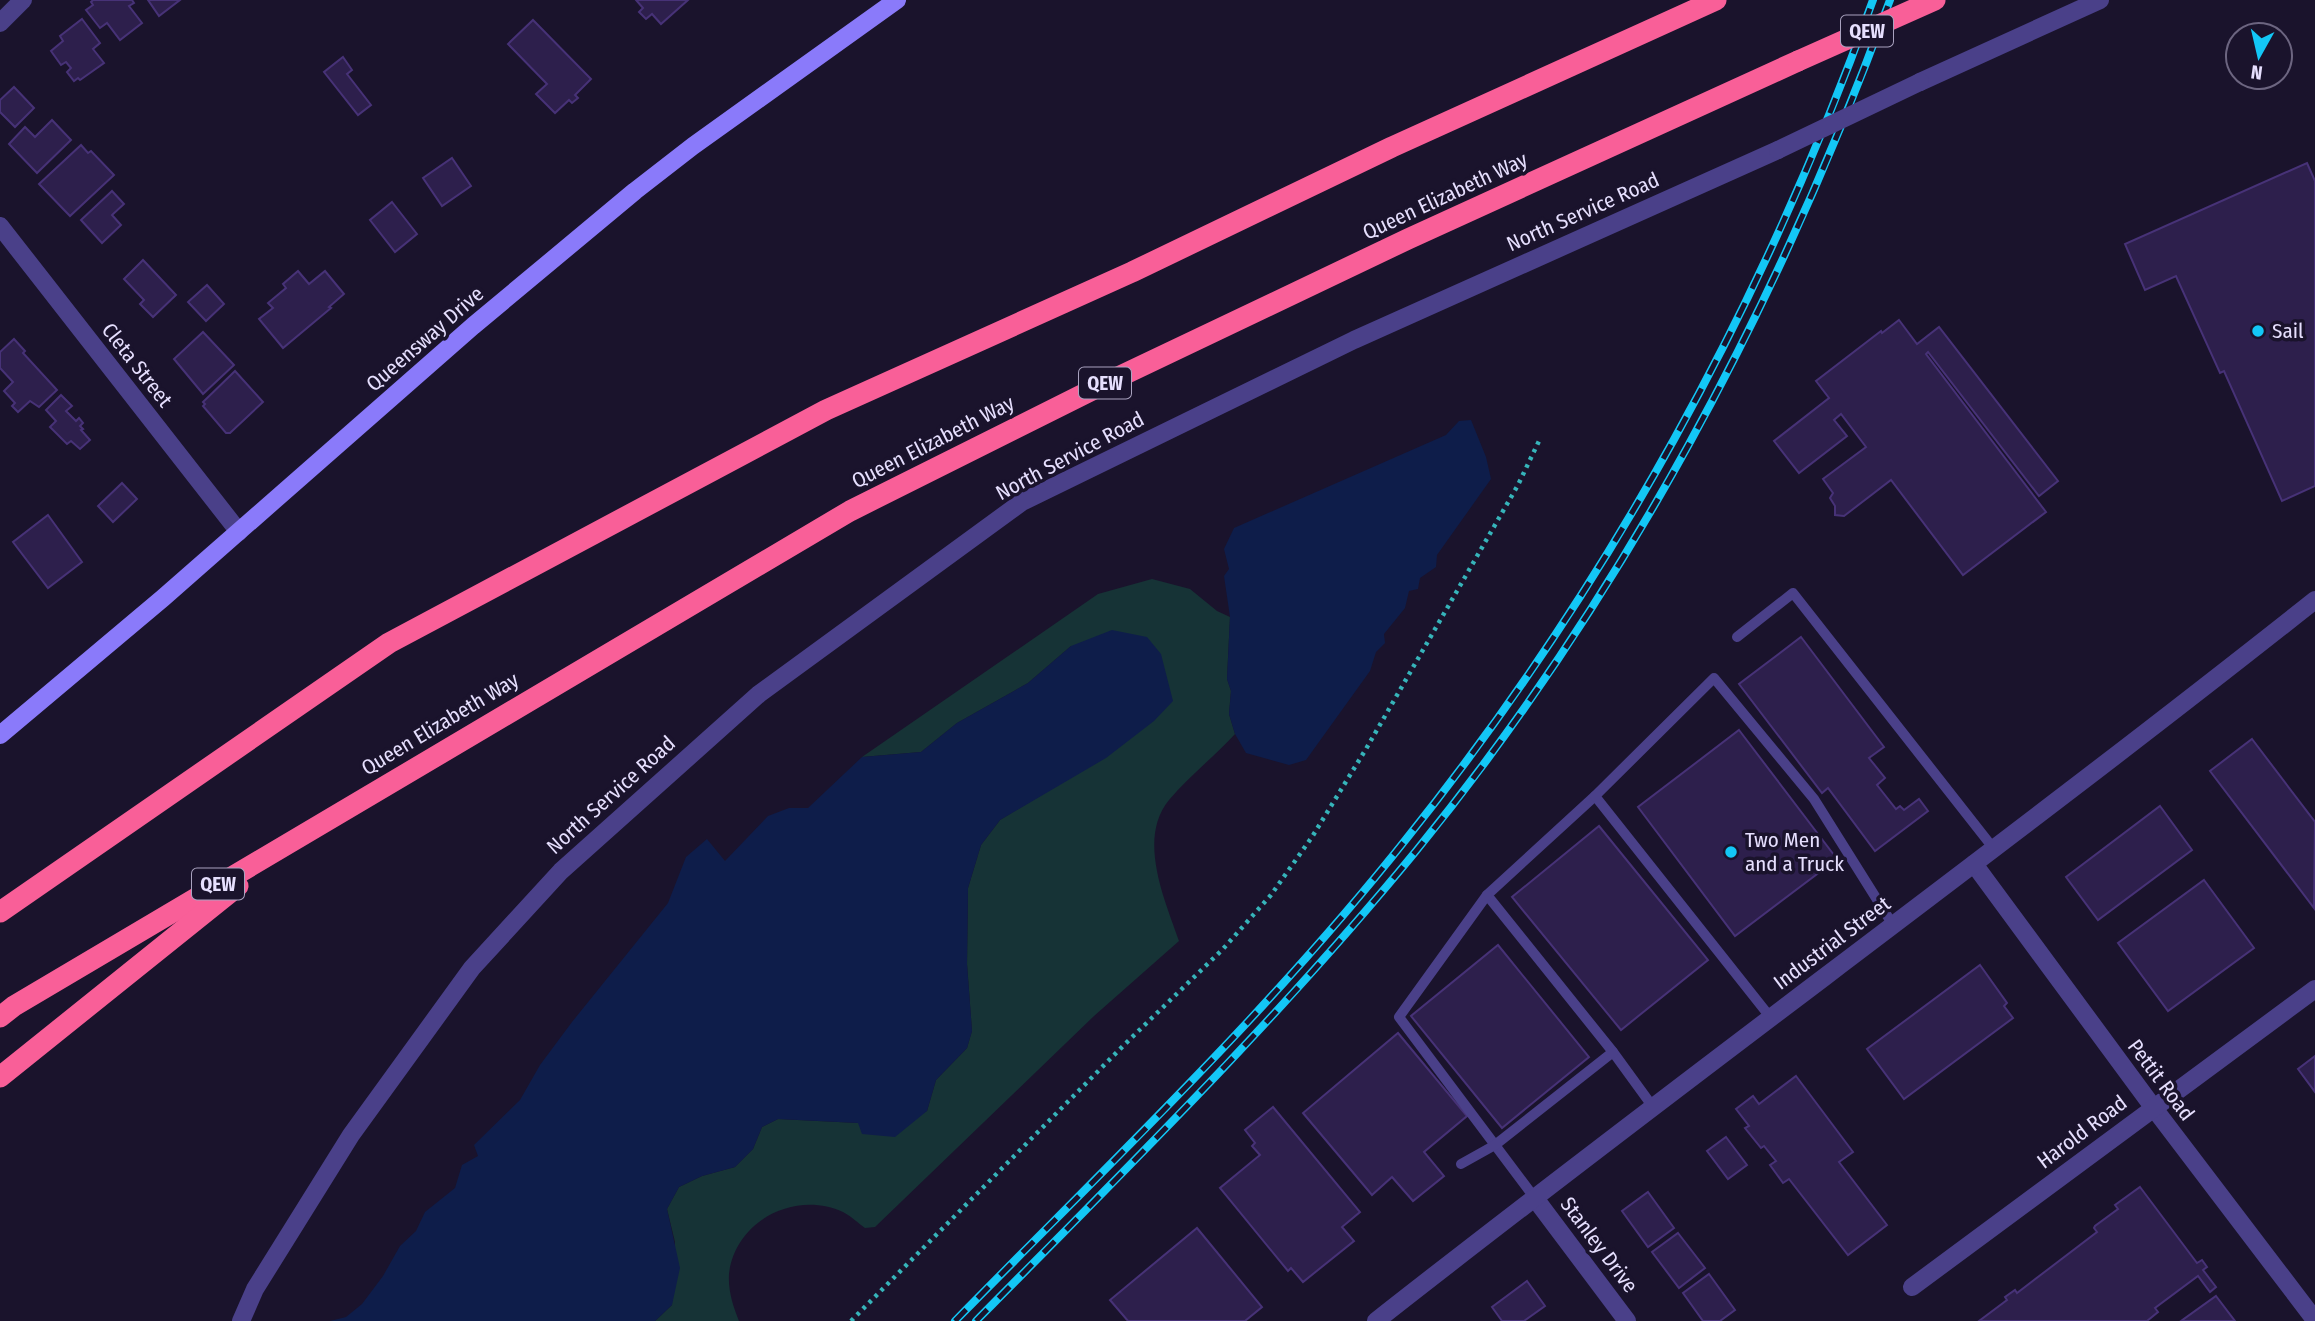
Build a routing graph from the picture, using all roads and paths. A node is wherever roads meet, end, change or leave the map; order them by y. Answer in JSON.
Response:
{"nodes":[{"id":1,"x":23,"y":0,"type":"edge"},
{"id":2,"x":897,"y":0,"type":"edge"},
{"id":3,"x":1716,"y":0,"type":"edge"},
{"id":4,"x":1935,"y":0,"type":"edge"},
{"id":5,"x":2100,"y":0,"type":"edge"},
{"id":6,"x":0,"y":23,"type":"edge"},
{"id":7,"x":0,"y":226,"type":"edge"},
{"id":8,"x":1539,"y":441,"type":"dead end"},
{"id":9,"x":239,"y":532,"type":"junction"},
{"id":10,"x":2315,"y":600,"type":"edge"},
{"id":11,"x":1737,"y":637,"type":"dead end"},
{"id":12,"x":0,"y":734,"type":"edge"},
{"id":13,"x":438,"y":754,"type":"junction"},
{"id":14,"x":1595,"y":796,"type":"junction"},
{"id":15,"x":1994,"y":849,"type":"junction"},
{"id":16,"x":1974,"y":864,"type":"junction"},
{"id":17,"x":1487,"y":895,"type":"junction"},
{"id":18,"x":0,"y":912,"type":"edge"},
{"id":19,"x":1893,"y":925,"type":"junction"},
{"id":20,"x":2315,"y":989,"type":"edge"},
{"id":21,"x":0,"y":1017,"type":"edge"},
{"id":22,"x":1771,"y":1018,"type":"junction"},
{"id":23,"x":1613,"y":1052,"type":"junction"},
{"id":24,"x":0,"y":1077,"type":"edge"},
{"id":25,"x":1653,"y":1107,"type":"junction"},
{"id":26,"x":2153,"y":1107,"type":"junction"},
{"id":27,"x":1495,"y":1144,"type":"junction"},
{"id":28,"x":1461,"y":1164,"type":"dead end"},
{"id":29,"x":1534,"y":1197,"type":"junction"},
{"id":30,"x":1912,"y":1287,"type":"dead end"},
{"id":31,"x":2315,"y":1320,"type":"edge"},
{"id":32,"x":241,"y":1321,"type":"edge"},
{"id":33,"x":851,"y":1321,"type":"edge"},
{"id":34,"x":1376,"y":1321,"type":"edge"},
{"id":35,"x":1627,"y":1321,"type":"edge"}],
"edges":[{"from":1,"to":6,"type":"street"},
{"from":2,"to":9,"type":"main road","name":"Queensway Drive"},
{"from":3,"to":18,"type":"highway"},
{"from":4,"to":13,"type":"highway","name":"Queen Elizabeth Way","number":"QEW","bridge":true},
{"from":5,"to":32,"type":"street","name":"North Service Road","bridge":true},
{"from":7,"to":9,"type":"street","name":"Cleta Street"},
{"from":8,"to":33,"type":"path"},
{"from":9,"to":12,"type":"main road","name":"Queensway Drive"},
{"from":10,"to":15,"type":"street","name":"Industrial Street"},
{"from":11,"to":15,"type":"lane"},
{"from":13,"to":21,"type":"highway","name":"Queen Elizabeth Way","number":"QEW"},
{"from":13,"to":24,"type":"highway"},
{"from":14,"to":17,"type":"lane"},
{"from":14,"to":19,"type":"lane"},
{"from":14,"to":22,"type":"lane"},
{"from":15,"to":16,"type":"street","name":"Industrial Street"},
{"from":16,"to":19,"type":"street","name":"Industrial Street"},
{"from":16,"to":26,"type":"street","name":"Pettit Road"},
{"from":17,"to":23,"type":"lane"},
{"from":17,"to":27,"type":"lane"},
{"from":19,"to":22,"type":"street","name":"Industrial Street"},
{"from":20,"to":26,"type":"street","name":"Harold Road"},
{"from":22,"to":25,"type":"street","name":"Industrial Street"},
{"from":23,"to":25,"type":"lane"},
{"from":23,"to":27,"type":"lane"},
{"from":25,"to":29,"type":"street","name":"Industrial Street"},
{"from":26,"to":30,"type":"street","name":"Harold Road"},
{"from":26,"to":31,"type":"street","name":"Pettit Road"},
{"from":27,"to":28,"type":"lane"},
{"from":27,"to":29,"type":"lane"},
{"from":29,"to":34,"type":"street","name":"Industrial Street"},
{"from":29,"to":35,"type":"street","name":"Stanley Drive"}]}
